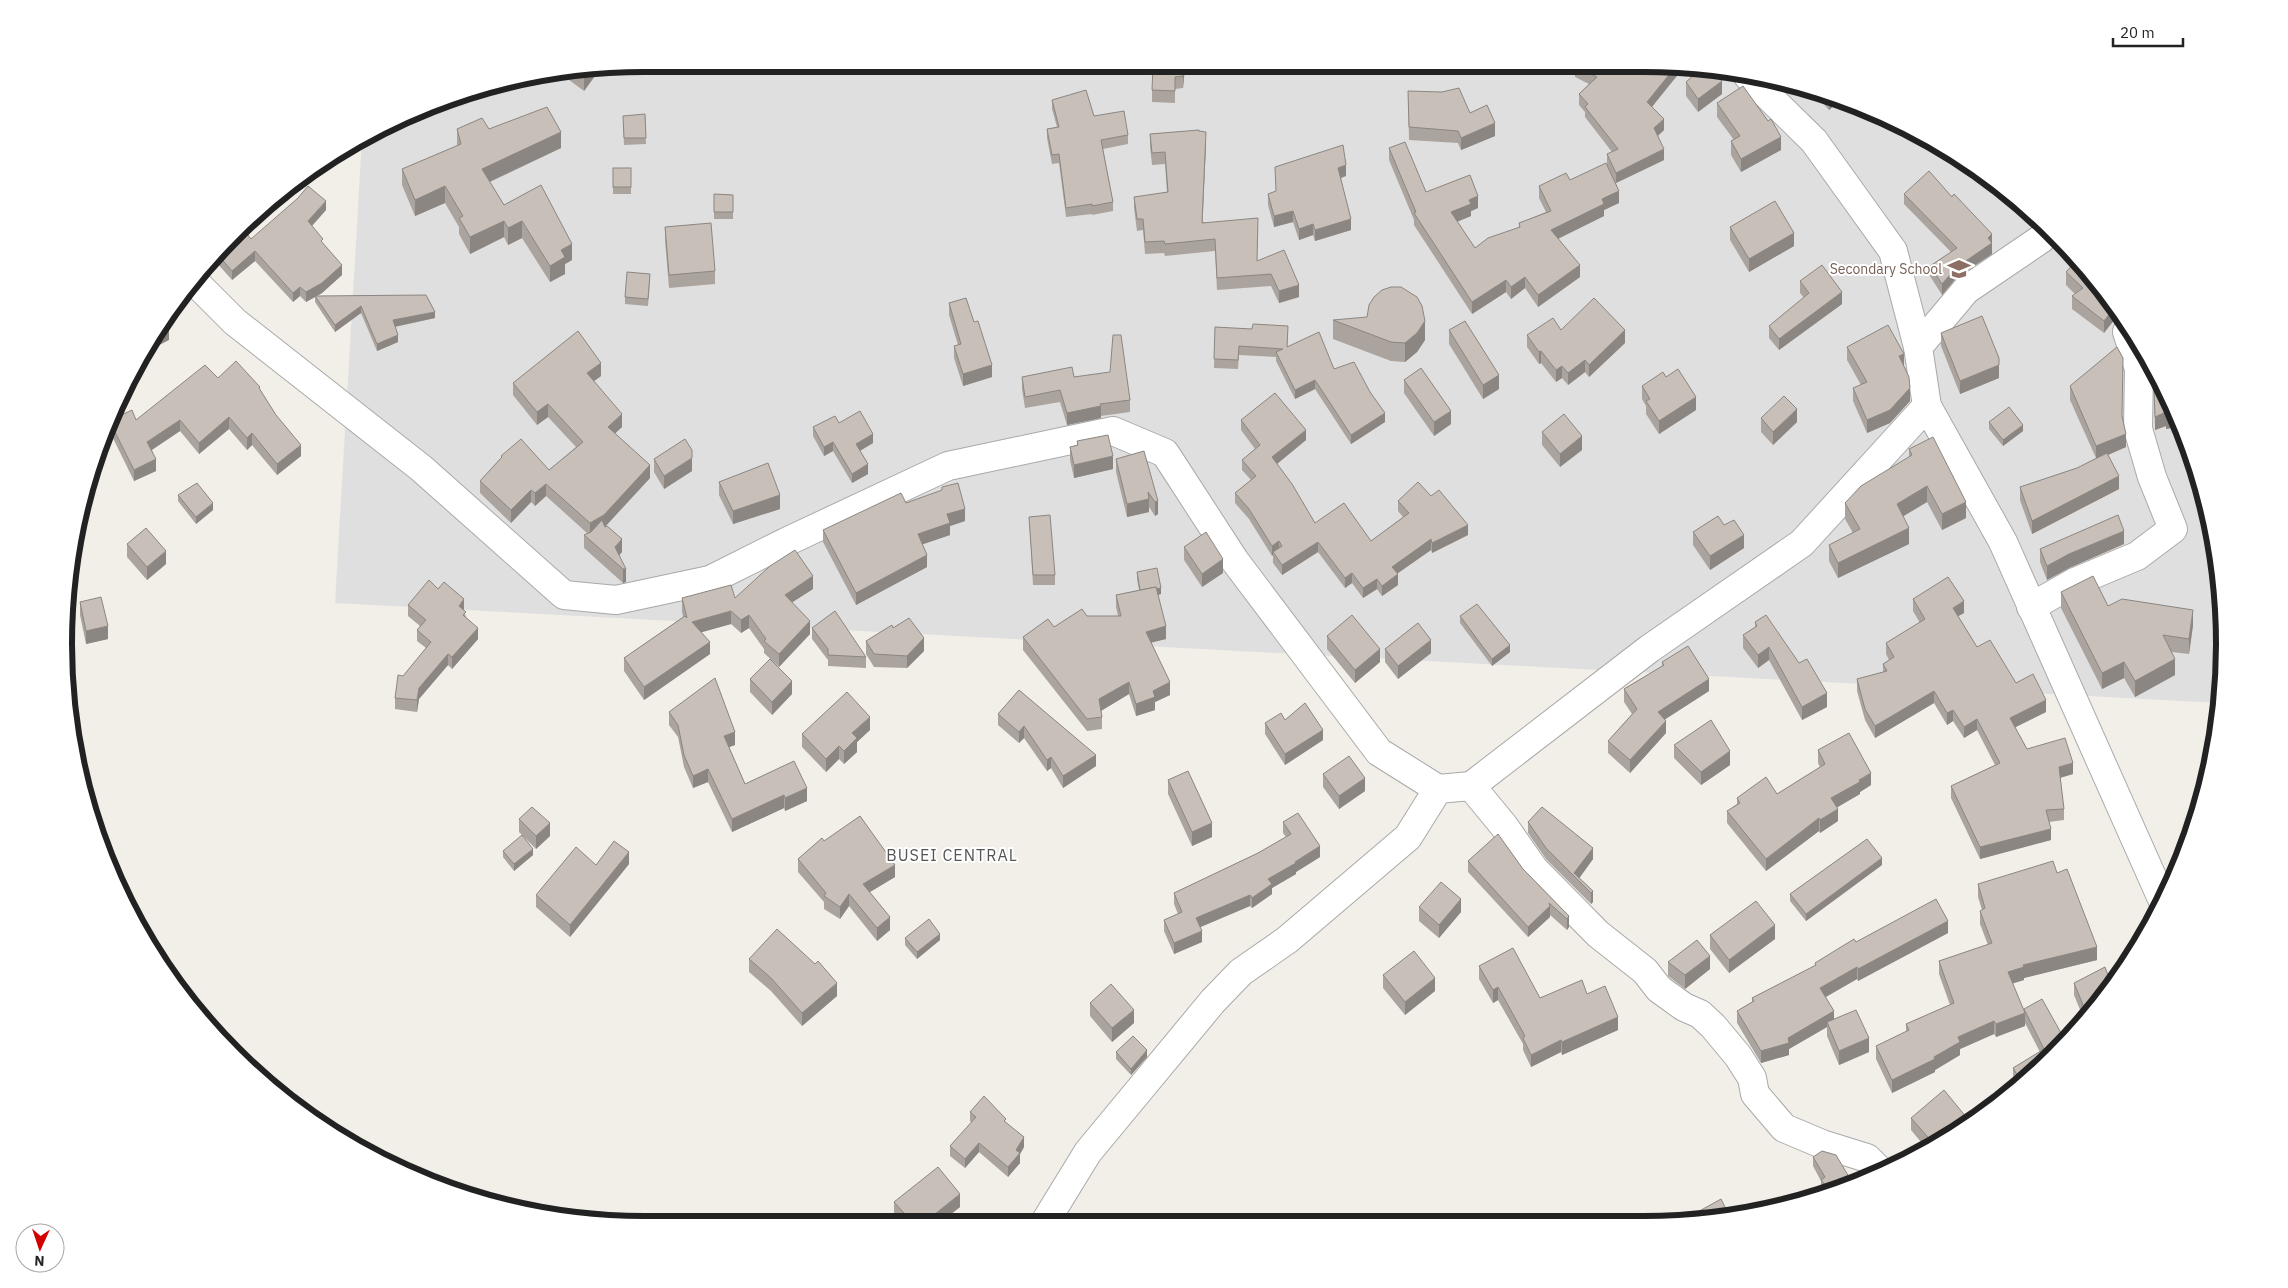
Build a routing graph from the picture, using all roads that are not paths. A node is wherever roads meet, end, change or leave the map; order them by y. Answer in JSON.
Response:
{"nodes":[{"id":1,"x":1755,"y":83,"type":"edge"},
{"id":2,"x":2043,"y":235,"type":"edge"},
{"id":3,"x":199,"y":286,"type":"edge"},
{"id":4,"x":2132,"y":346,"type":"edge"},
{"id":5,"x":1918,"y":347,"type":"junction"},
{"id":6,"x":1926,"y":406,"type":"junction"},
{"id":7,"x":2031,"y":607,"type":"junction"},
{"id":8,"x":1471,"y":786,"type":"junction"},
{"id":9,"x":1438,"y":789,"type":"junction"},
{"id":10,"x":2159,"y":892,"type":"edge"},
{"id":11,"x":1875,"y":1167,"type":"edge"},
{"id":12,"x":1049,"y":1216,"type":"edge"}],
"edges":[{"from":1,"to":5,"type":"street"},
{"from":2,"to":5,"type":"street"},
{"from":3,"to":9,"type":"street"},
{"from":4,"to":7,"type":"street"},
{"from":5,"to":6,"type":"street"},
{"from":6,"to":7,"type":"street"},
{"from":6,"to":8,"type":"street"},
{"from":7,"to":10,"type":"street"},
{"from":8,"to":9,"type":"street"},
{"from":8,"to":11,"type":"street"},
{"from":9,"to":12,"type":"street"}]}
